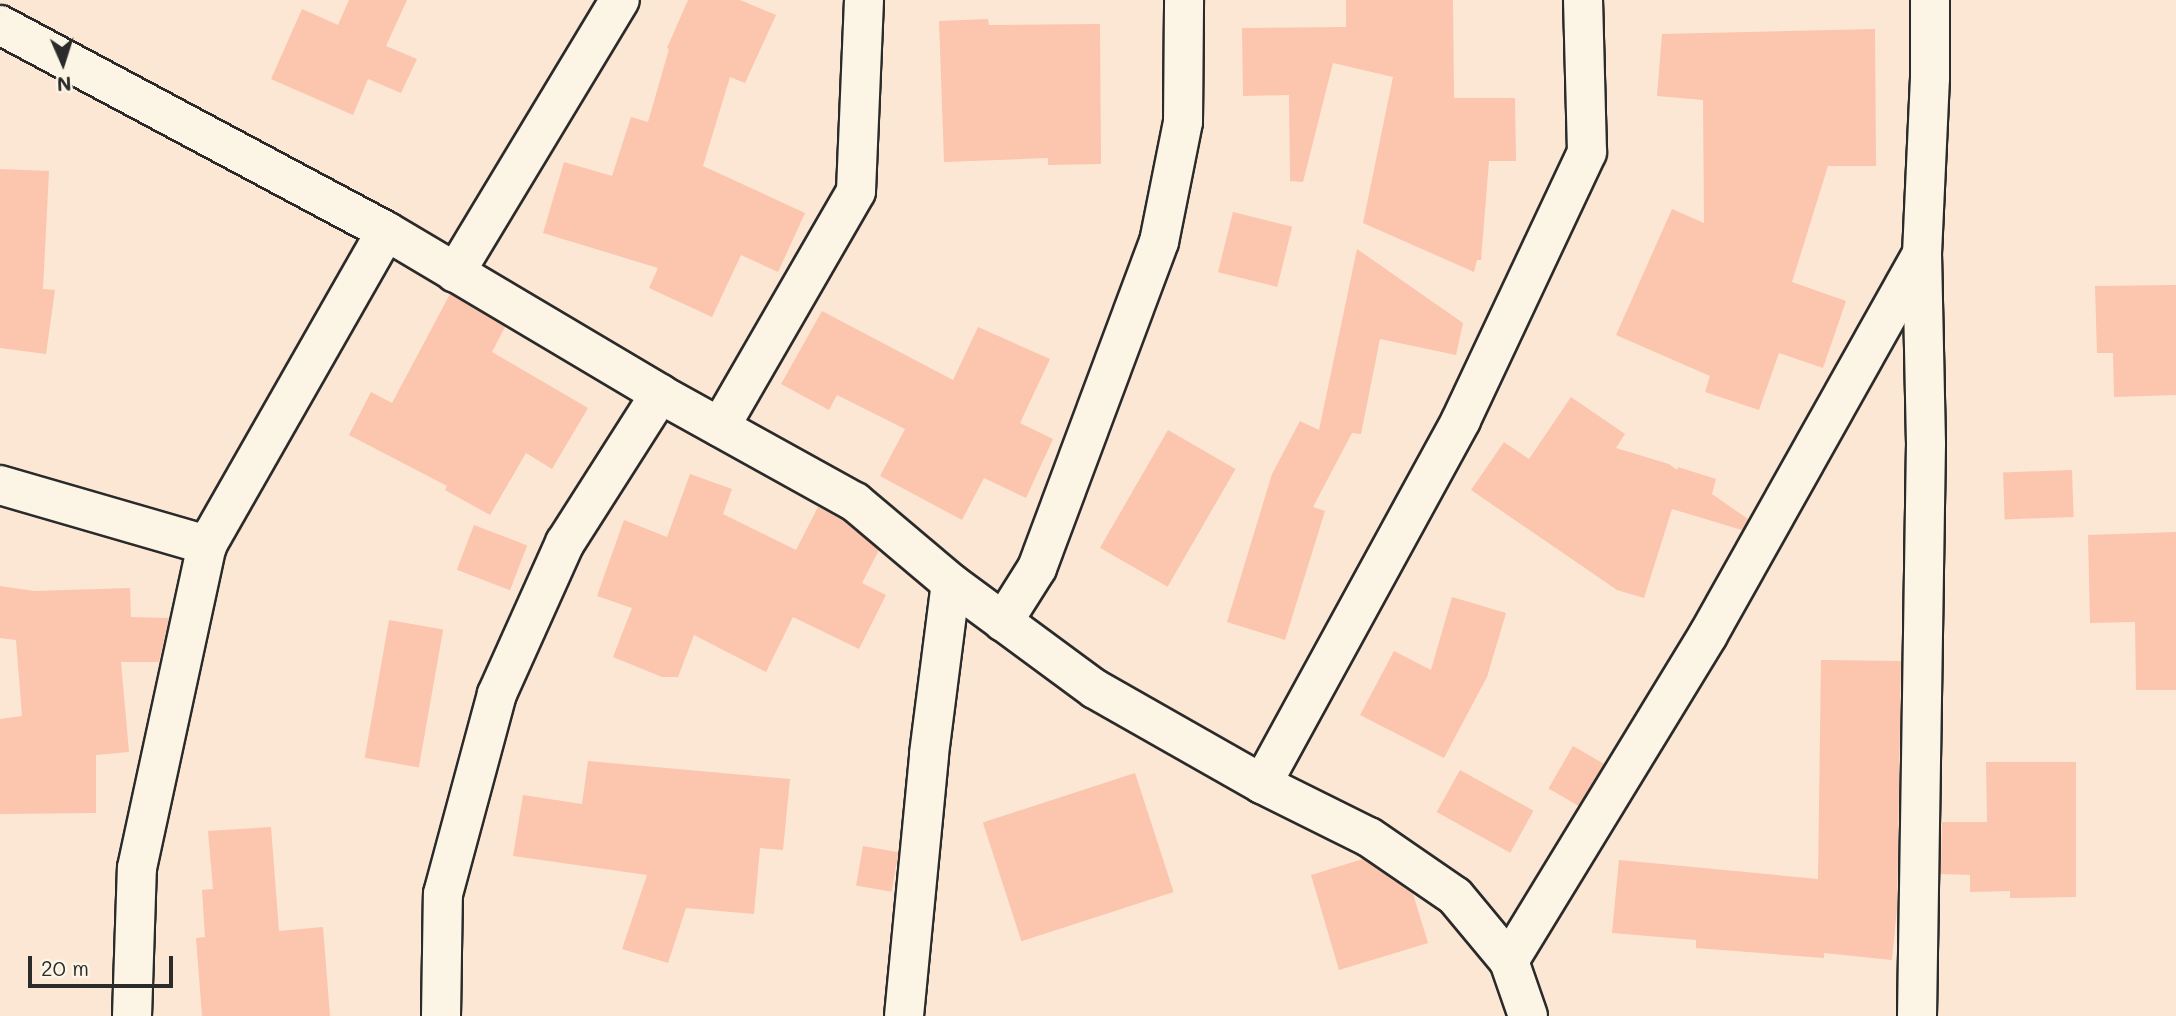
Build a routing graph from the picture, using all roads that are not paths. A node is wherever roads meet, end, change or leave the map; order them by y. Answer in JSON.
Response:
{"nodes":[{"id":1,"x":620,"y":0,"type":"edge"},
{"id":2,"x":864,"y":0,"type":"edge"},
{"id":3,"x":1184,"y":0,"type":"edge"},
{"id":4,"x":1583,"y":0,"type":"edge"},
{"id":5,"x":1930,"y":0,"type":"edge"},
{"id":6,"x":0,"y":24,"type":"edge"},
{"id":7,"x":386,"y":231,"type":"junction"},
{"id":8,"x":1922,"y":254,"type":"junction"},
{"id":9,"x":455,"y":273,"type":"junction"},
{"id":10,"x":660,"y":394,"type":"junction"},
{"id":11,"x":720,"y":427,"type":"junction"},
{"id":12,"x":0,"y":485,"type":"edge"},
{"id":13,"x":207,"y":545,"type":"junction"},
{"id":14,"x":951,"y":583,"type":"junction"},
{"id":15,"x":1003,"y":622,"type":"junction"},
{"id":16,"x":1262,"y":783,"type":"junction"},
{"id":17,"x":1509,"y":961,"type":"junction"},
{"id":18,"x":132,"y":1016,"type":"edge"},
{"id":19,"x":440,"y":1016,"type":"edge"},
{"id":20,"x":904,"y":1016,"type":"edge"},
{"id":21,"x":1528,"y":1016,"type":"edge"},
{"id":22,"x":1917,"y":1016,"type":"edge"}],
"edges":[{"from":1,"to":9,"type":"street"},
{"from":2,"to":11,"type":"street"},
{"from":3,"to":15,"type":"street"},
{"from":4,"to":16,"type":"street"},
{"from":5,"to":8,"type":"street"},
{"from":6,"to":7,"type":"street"},
{"from":7,"to":9,"type":"street"},
{"from":7,"to":13,"type":"street"},
{"from":8,"to":17,"type":"street"},
{"from":8,"to":22,"type":"street"},
{"from":9,"to":10,"type":"street"},
{"from":10,"to":11,"type":"street"},
{"from":10,"to":19,"type":"street"},
{"from":11,"to":14,"type":"street"},
{"from":12,"to":13,"type":"street"},
{"from":13,"to":18,"type":"street"},
{"from":14,"to":15,"type":"street"},
{"from":14,"to":20,"type":"street"},
{"from":15,"to":16,"type":"street"},
{"from":16,"to":17,"type":"street"},
{"from":17,"to":21,"type":"street"}]}
